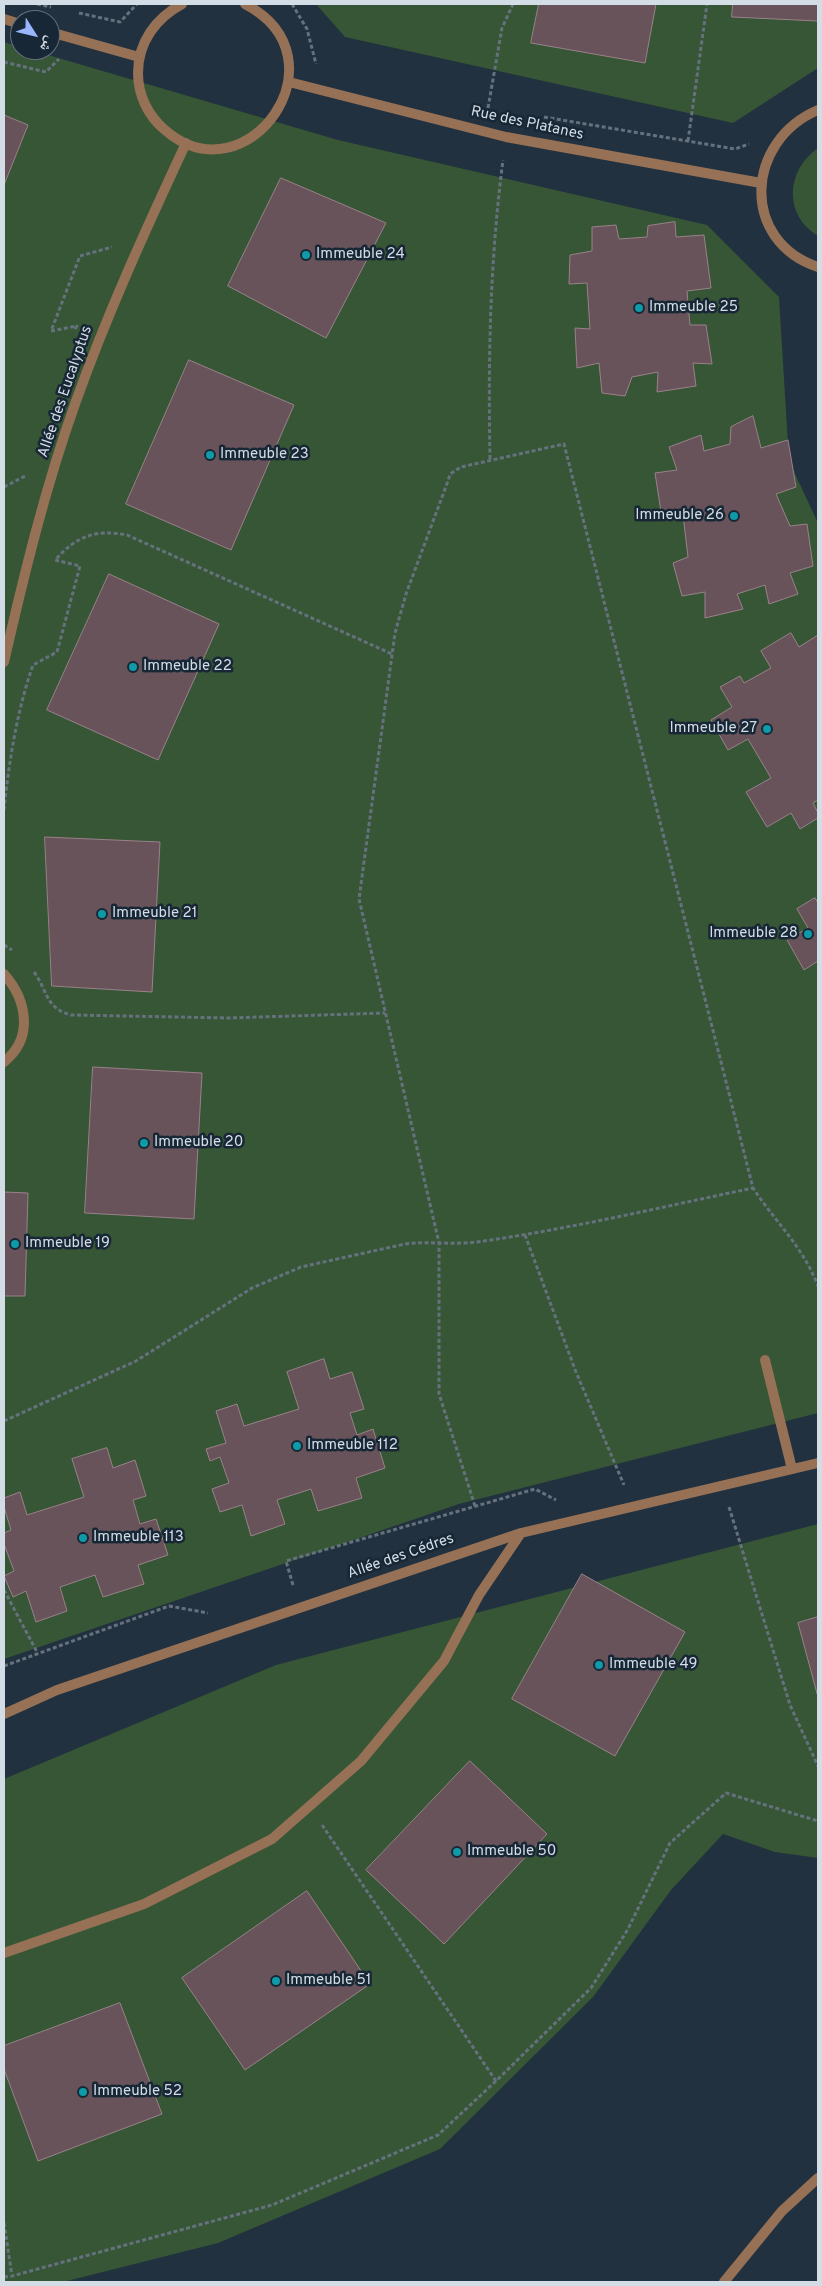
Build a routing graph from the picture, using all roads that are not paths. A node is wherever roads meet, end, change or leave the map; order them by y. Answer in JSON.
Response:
{"nodes":[{"id":1,"x":182,"y":4,"type":"edge"},
{"id":2,"x":246,"y":4,"type":"edge"},
{"id":3,"x":60,"y":35,"type":"edge"},
{"id":4,"x":139,"y":57,"type":"junction"},
{"id":5,"x":289,"y":82,"type":"junction"},
{"id":6,"x":818,"y":110,"type":"edge"},
{"id":7,"x":186,"y":143,"type":"junction"},
{"id":8,"x":761,"y":183,"type":"junction"},
{"id":9,"x":818,"y":267,"type":"edge"},
{"id":10,"x":4,"y":662,"type":"edge"},
{"id":11,"x":4,"y":974,"type":"edge"},
{"id":12,"x":4,"y":1062,"type":"edge"},
{"id":13,"x":764,"y":1360,"type":"dead end"},
{"id":14,"x":818,"y":1463,"type":"edge"},
{"id":15,"x":792,"y":1469,"type":"junction"},
{"id":16,"x":521,"y":1533,"type":"junction"},
{"id":17,"x":4,"y":1714,"type":"edge"},
{"id":18,"x":4,"y":1953,"type":"edge"},
{"id":19,"x":818,"y":2178,"type":"edge"},
{"id":20,"x":724,"y":2282,"type":"edge"}],
"edges":[{"from":1,"to":4,"type":"street"},
{"from":2,"to":5,"type":"street"},
{"from":3,"to":4,"type":"street"},
{"from":4,"to":7,"type":"street"},
{"from":5,"to":7,"type":"street"},
{"from":5,"to":8,"type":"street","name":"Rue des Platanes"},
{"from":6,"to":8,"type":"street"},
{"from":7,"to":10,"type":"street","name":"Allée des Eucalyptus"},
{"from":8,"to":9,"type":"street"},
{"from":11,"to":12,"type":"street"},
{"from":13,"to":15,"type":"street"},
{"from":14,"to":15,"type":"street","name":"Allée des Cédres"},
{"from":15,"to":16,"type":"street","name":"Allée des Cédres"},
{"from":16,"to":17,"type":"street","name":"Allée des Cédres"},
{"from":16,"to":18,"type":"street"},
{"from":19,"to":20,"type":"street"}]}
